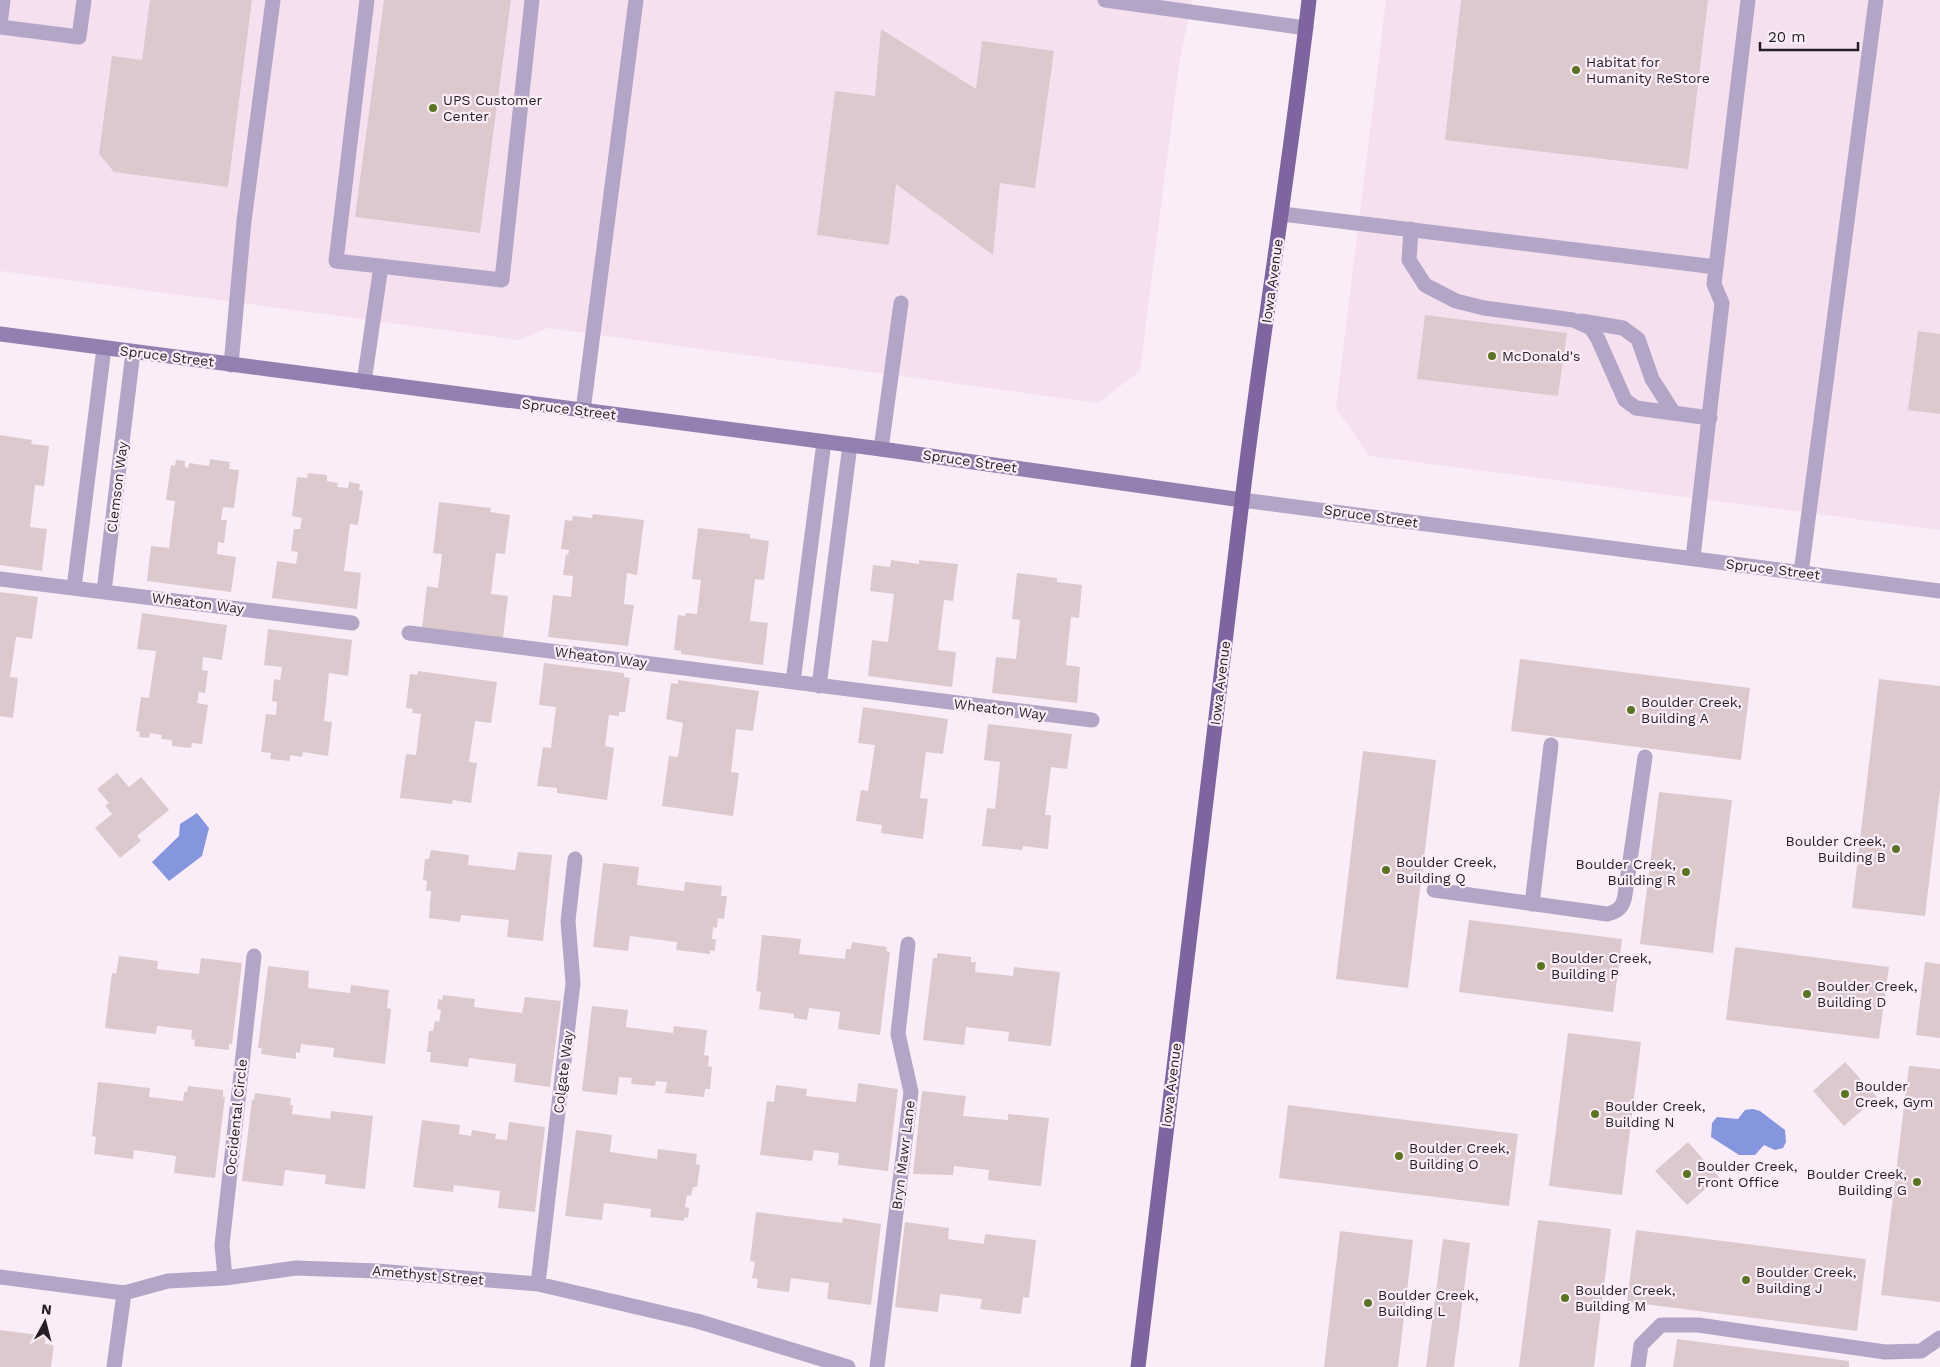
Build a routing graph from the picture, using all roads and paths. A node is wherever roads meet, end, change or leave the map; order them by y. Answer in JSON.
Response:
{"nodes":[{"id":1,"x":3,"y":0,"type":"edge"},
{"id":2,"x":84,"y":0,"type":"edge"},
{"id":3,"x":273,"y":0,"type":"edge"},
{"id":4,"x":367,"y":0,"type":"edge"},
{"id":5,"x":532,"y":0,"type":"edge"},
{"id":6,"x":636,"y":0,"type":"edge"},
{"id":7,"x":1105,"y":0,"type":"edge"},
{"id":8,"x":1309,"y":0,"type":"edge"},
{"id":9,"x":1748,"y":0,"type":"edge"},
{"id":10,"x":1876,"y":0,"type":"edge"},
{"id":11,"x":0,"y":25,"type":"edge"},
{"id":12,"x":1306,"y":28,"type":"junction"},
{"id":13,"x":1282,"y":214,"type":"junction"},
{"id":14,"x":1412,"y":229,"type":"junction"},
{"id":15,"x":381,"y":266,"type":"junction"},
{"id":16,"x":1716,"y":267,"type":"junction"},
{"id":17,"x":901,"y":303,"type":"dead end"},
{"id":18,"x":1573,"y":320,"type":"junction"},
{"id":19,"x":0,"y":334,"type":"edge"},
{"id":20,"x":104,"y":348,"type":"junction"},
{"id":21,"x":133,"y":352,"type":"junction"},
{"id":22,"x":231,"y":364,"type":"junction"},
{"id":23,"x":364,"y":382,"type":"junction"},
{"id":24,"x":584,"y":410,"type":"junction"},
{"id":25,"x":1673,"y":412,"type":"junction"},
{"id":26,"x":1710,"y":418,"type":"junction"},
{"id":27,"x":824,"y":442,"type":"junction"},
{"id":28,"x":850,"y":445,"type":"junction"},
{"id":29,"x":881,"y":449,"type":"junction"},
{"id":30,"x":1242,"y":500,"type":"junction"},
{"id":31,"x":1693,"y":558,"type":"junction"},
{"id":32,"x":1801,"y":572,"type":"junction"},
{"id":33,"x":0,"y":578,"type":"edge"},
{"id":34,"x":74,"y":588,"type":"junction"},
{"id":35,"x":1940,"y":590,"type":"edge"},
{"id":36,"x":104,"y":591,"type":"junction"},
{"id":37,"x":352,"y":623,"type":"dead end"},
{"id":38,"x":409,"y":633,"type":"dead end"},
{"id":39,"x":793,"y":682,"type":"junction"},
{"id":40,"x":819,"y":686,"type":"junction"},
{"id":41,"x":1092,"y":720,"type":"dead end"},
{"id":42,"x":1551,"y":745,"type":"dead end"},
{"id":43,"x":1645,"y":757,"type":"dead end"},
{"id":44,"x":575,"y":859,"type":"dead end"},
{"id":45,"x":1434,"y":890,"type":"dead end"},
{"id":46,"x":1532,"y":904,"type":"junction"},
{"id":47,"x":908,"y":944,"type":"dead end"},
{"id":48,"x":254,"y":956,"type":"dead end"},
{"id":49,"x":0,"y":1278,"type":"edge"},
{"id":50,"x":225,"y":1278,"type":"junction"},
{"id":51,"x":538,"y":1284,"type":"junction"},
{"id":52,"x":124,"y":1293,"type":"junction"},
{"id":53,"x":1938,"y":1344,"type":"edge"},
{"id":54,"x":114,"y":1367,"type":"edge"},
{"id":55,"x":848,"y":1367,"type":"edge"},
{"id":56,"x":877,"y":1367,"type":"edge"},
{"id":57,"x":1138,"y":1367,"type":"edge"},
{"id":58,"x":1638,"y":1367,"type":"edge"}],
"edges":[{"from":1,"to":11,"type":"street"},
{"from":2,"to":11,"type":"street"},
{"from":3,"to":22,"type":"street"},
{"from":4,"to":15,"type":"street"},
{"from":5,"to":15,"type":"street"},
{"from":6,"to":24,"type":"street"},
{"from":7,"to":12,"type":"street"},
{"from":8,"to":12,"type":"main road","name":"Iowa Avenue"},
{"from":9,"to":16,"type":"street"},
{"from":10,"to":32,"type":"street"},
{"from":12,"to":13,"type":"main road","name":"Iowa Avenue"},
{"from":13,"to":14,"type":"street"},
{"from":13,"to":30,"type":"main road","name":"Iowa Avenue"},
{"from":14,"to":16,"type":"street"},
{"from":14,"to":18,"type":"street"},
{"from":15,"to":23,"type":"street"},
{"from":16,"to":26,"type":"street"},
{"from":17,"to":29,"type":"street"},
{"from":18,"to":25,"type":"street"},
{"from":18,"to":25,"type":"street"},
{"from":19,"to":20,"type":"main road","name":"Spruce Street"},
{"from":20,"to":21,"type":"main road","name":"Spruce Street"},
{"from":20,"to":34,"type":"street"},
{"from":21,"to":22,"type":"main road","name":"Spruce Street"},
{"from":21,"to":36,"type":"street","name":"Clemson Way"},
{"from":22,"to":23,"type":"main road","name":"Spruce Street"},
{"from":23,"to":24,"type":"main road","name":"Spruce Street"},
{"from":24,"to":27,"type":"main road","name":"Spruce Street"},
{"from":25,"to":26,"type":"street"},
{"from":26,"to":31,"type":"street"},
{"from":27,"to":28,"type":"main road","name":"Spruce Street"},
{"from":27,"to":39,"type":"street"},
{"from":28,"to":29,"type":"main road","name":"Spruce Street"},
{"from":28,"to":40,"type":"street"},
{"from":29,"to":30,"type":"main road","name":"Spruce Street"},
{"from":30,"to":31,"type":"street","name":"Spruce Street"},
{"from":30,"to":57,"type":"main road","name":"Iowa Avenue"},
{"from":31,"to":32,"type":"street","name":"Spruce Street"},
{"from":32,"to":35,"type":"street","name":"Spruce Street"},
{"from":33,"to":34,"type":"street"},
{"from":34,"to":36,"type":"street"},
{"from":36,"to":37,"type":"street","name":"Wheaton Way"},
{"from":38,"to":39,"type":"street","name":"Wheaton Way"},
{"from":39,"to":40,"type":"street","name":"Wheaton Way"},
{"from":40,"to":41,"type":"street","name":"Wheaton Way"},
{"from":42,"to":46,"type":"street"},
{"from":43,"to":46,"type":"street"},
{"from":44,"to":51,"type":"street","name":"Colgate Way"},
{"from":45,"to":46,"type":"street"},
{"from":47,"to":56,"type":"street","name":"Bryn Mawr Lane"},
{"from":48,"to":50,"type":"street","name":"Occidental Circle"},
{"from":49,"to":52,"type":"street","name":"Amethyst Street"},
{"from":50,"to":51,"type":"street","name":"Amethyst Street"},
{"from":50,"to":52,"type":"street","name":"Amethyst Street"},
{"from":51,"to":55,"type":"street","name":"Amethyst Street"},
{"from":52,"to":54,"type":"street"},
{"from":53,"to":58,"type":"street"}]}
